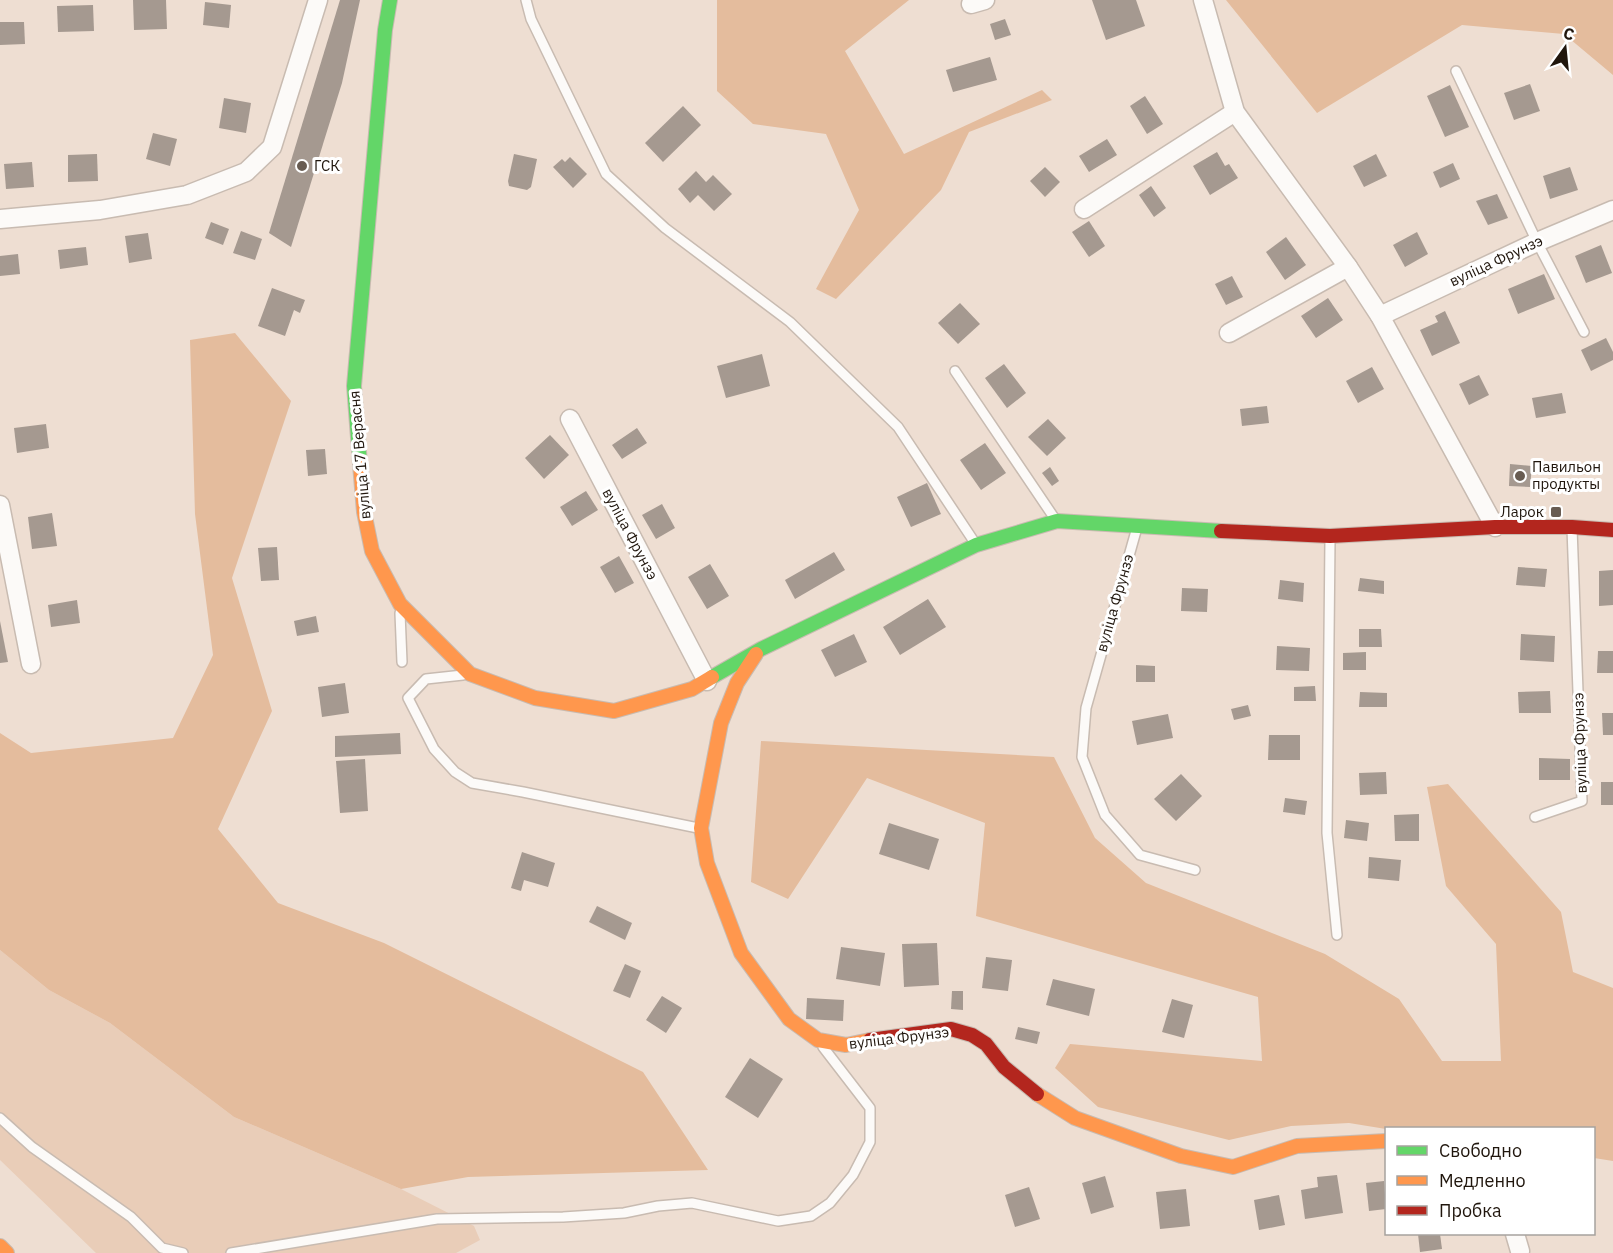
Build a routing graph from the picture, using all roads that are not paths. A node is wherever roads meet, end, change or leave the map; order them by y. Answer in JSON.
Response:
{"nodes":[{"id":1,"x":318,"y":0,"type":"edge"},
{"id":2,"x":390,"y":0,"type":"edge"},
{"id":3,"x":526,"y":0,"type":"edge"},
{"id":4,"x":1203,"y":0,"type":"edge"},
{"id":5,"x":1456,"y":70,"type":"dead end"},
{"id":6,"x":1235,"y":112,"type":"junction"},
{"id":7,"x":1083,"y":209,"type":"dead end"},
{"id":8,"x":1613,"y":210,"type":"edge"},
{"id":9,"x":0,"y":219,"type":"edge"},
{"id":10,"x":1537,"y":242,"type":"junction"},
{"id":11,"x":1348,"y":267,"type":"junction"},
{"id":12,"x":1380,"y":316,"type":"junction"},
{"id":13,"x":1584,"y":332,"type":"dead end"},
{"id":14,"x":1229,"y":333,"type":"dead end"},
{"id":15,"x":955,"y":371,"type":"dead end"},
{"id":16,"x":570,"y":419,"type":"dead end"},
{"id":17,"x":0,"y":505,"type":"edge"},
{"id":18,"x":1057,"y":521,"type":"junction"},
{"id":19,"x":1137,"y":527,"type":"junction"},
{"id":20,"x":1496,"y":527,"type":"junction"},
{"id":21,"x":1572,"y":528,"type":"junction"},
{"id":22,"x":1613,"y":530,"type":"edge"},
{"id":23,"x":1330,"y":536,"type":"junction"},
{"id":24,"x":976,"y":545,"type":"junction"},
{"id":25,"x":400,"y":604,"type":"junction"},
{"id":26,"x":760,"y":648,"type":"junction"},
{"id":27,"x":402,"y":662,"type":"dead end"},
{"id":28,"x":31,"y":664,"type":"dead end"},
{"id":29,"x":470,"y":674,"type":"junction"},
{"id":30,"x":707,"y":681,"type":"junction"},
{"id":31,"x":1535,"y":817,"type":"dead end"},
{"id":32,"x":701,"y":828,"type":"junction"},
{"id":33,"x":1195,"y":870,"type":"dead end"},
{"id":34,"x":1337,"y":935,"type":"dead end"},
{"id":35,"x":818,"y":1040,"type":"junction"},
{"id":36,"x":0,"y":1118,"type":"edge"},
{"id":37,"x":1385,"y":1141,"type":"edge"},
{"id":38,"x":0,"y":1246,"type":"edge"},
{"id":39,"x":7,"y":1253,"type":"edge"},
{"id":40,"x":183,"y":1253,"type":"edge"},
{"id":41,"x":231,"y":1253,"type":"edge"}],
"edges":[{"from":1,"to":9,"type":"street"},
{"from":2,"to":25,"type":"street","name":"вуліца 17 Верасня"},
{"from":3,"to":24,"type":"lane"},
{"from":4,"to":6,"type":"street"},
{"from":5,"to":10,"type":"lane"},
{"from":6,"to":7,"type":"street"},
{"from":6,"to":11,"type":"street"},
{"from":8,"to":10,"type":"street","name":"вуліца Фрунзэ"},
{"from":10,"to":12,"type":"street","name":"вуліца Фрунзэ"},
{"from":10,"to":13,"type":"lane"},
{"from":11,"to":12,"type":"street"},
{"from":11,"to":14,"type":"street"},
{"from":12,"to":20,"type":"street"},
{"from":15,"to":18,"type":"lane"},
{"from":16,"to":30,"type":"street","name":"вуліца Фрунзэ"},
{"from":17,"to":28,"type":"street"},
{"from":18,"to":19,"type":"street"},
{"from":18,"to":24,"type":"street"},
{"from":19,"to":23,"type":"street"},
{"from":19,"to":33,"type":"lane","name":"вуліца Фрунзэ"},
{"from":20,"to":21,"type":"street"},
{"from":20,"to":23,"type":"street"},
{"from":21,"to":22,"type":"street"},
{"from":21,"to":31,"type":"lane","name":"вуліца Фрунзэ"},
{"from":23,"to":34,"type":"lane"},
{"from":24,"to":26,"type":"street"},
{"from":25,"to":27,"type":"lane"},
{"from":25,"to":29,"type":"street","name":"вуліца 17 Верасня"},
{"from":26,"to":30,"type":"street","name":"вуліца 17 Верасня"},
{"from":26,"to":32,"type":"street","name":"вуліца Фрунзэ"},
{"from":29,"to":30,"type":"street","name":"вуліца 17 Верасня"},
{"from":29,"to":32,"type":"lane"},
{"from":32,"to":35,"type":"street","name":"вуліца Фрунзэ"},
{"from":35,"to":37,"type":"street","name":"вуліца Фрунзэ"},
{"from":35,"to":41,"type":"lane"},
{"from":36,"to":40,"type":"lane"},
{"from":38,"to":39,"type":"street"}]}
